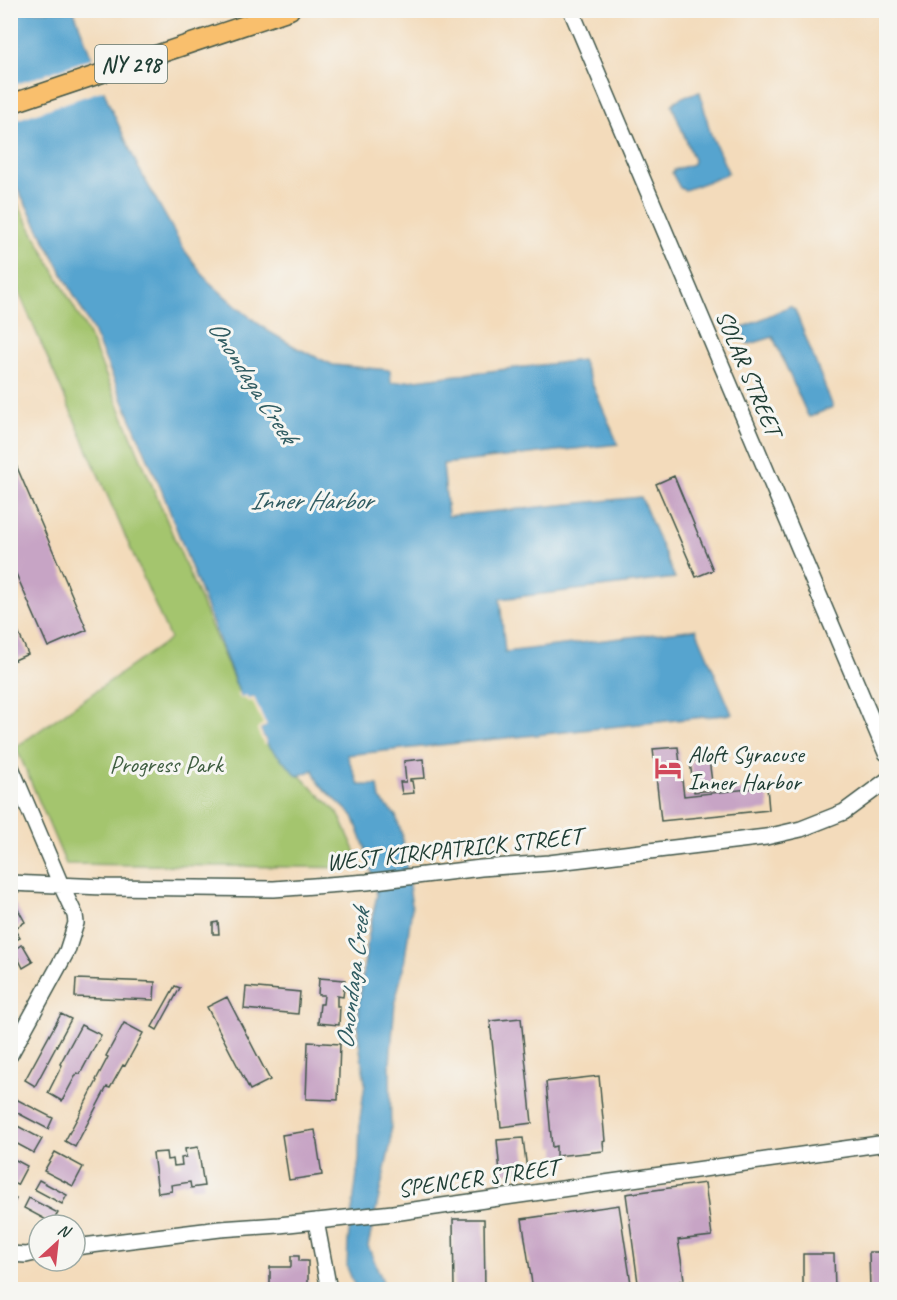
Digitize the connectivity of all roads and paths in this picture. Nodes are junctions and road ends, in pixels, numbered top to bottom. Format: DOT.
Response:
graph roads {
  1 [pos="290,10"];
  2 [pos="571,10"];
  3 [pos="10,104"];
  4 [pos="886,753"];
  5 [pos="10,765"];
  6 [pos="886,781"];
  7 [pos="10,883"];
  8 [pos="61,885"];
  9 [pos="10,1055"];
  10 [pos="886,1143"];
  11 [pos="316,1221"];
  12 [pos="87,1245"];
  13 [pos="10,1254"];
  14 [pos="27,1255"];
  15 [pos="329,1290"];
  1 -- 3 [label="main road, NY 298"];
  2 -- 4 [label="street, SOLAR STREET"];
  5 -- 8 [label="street"];
  6 -- 8 [label="street, WEST KIRKPATRICK STREET"];
  7 -- 8 [label="street, WEST KIRKPATRICK STREET"];
  8 -- 9 [label="street"];
  10 -- 11 [label="street, SPENCER STREET"];
  11 -- 12 [label="street, SPENCER STREET"];
  11 -- 15 [label="street"];
  13 -- 14 [label="street"];
}
